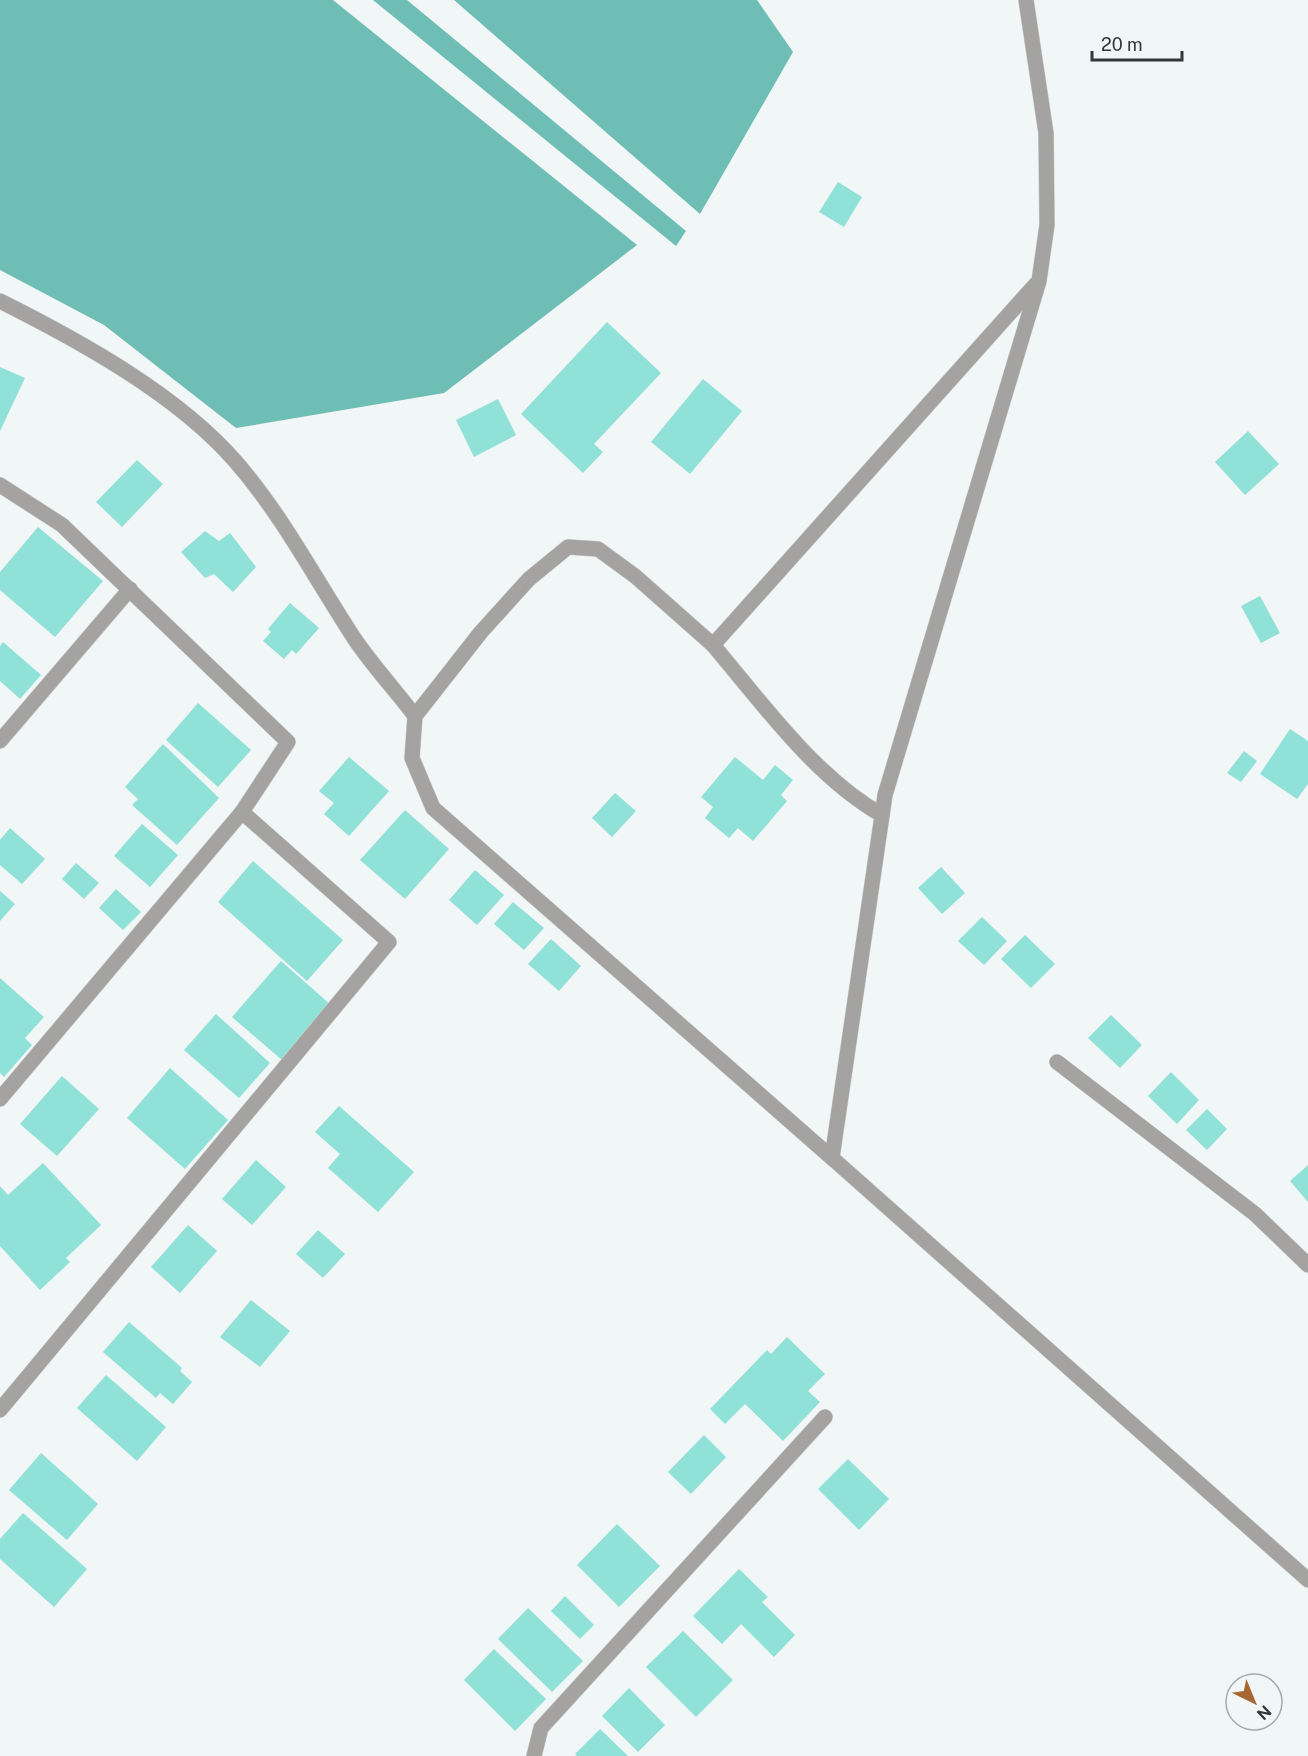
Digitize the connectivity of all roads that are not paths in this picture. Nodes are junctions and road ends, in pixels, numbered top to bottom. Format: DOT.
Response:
graph roads {
  1 [pos="1026,0"];
  2 [pos="1039,281"];
  3 [pos="0,301"];
  4 [pos="0,485"];
  5 [pos="130,588"];
  6 [pos="713,645"];
  7 [pos="416,716"];
  8 [pos="0,741"];
  9 [pos="242,812"];
  10 [pos="882,815"];
  11 [pos="1057,1062"];
  12 [pos="0,1099"];
  13 [pos="832,1158"];
  14 [pos="1308,1265"];
  15 [pos="0,1410"];
  16 [pos="825,1417"];
  17 [pos="1308,1580"];
  18 [pos="534,1756"];
  1 -- 2 [label="street"];
  2 -- 6 [label="street"];
  2 -- 10 [label="street"];
  3 -- 7 [label="street"];
  4 -- 5 [label="street"];
  5 -- 8 [label="street"];
  5 -- 9 [label="street"];
  6 -- 7 [label="street"];
  6 -- 10 [label="street"];
  7 -- 13 [label="street"];
  9 -- 12 [label="street"];
  9 -- 15 [label="street"];
  10 -- 13 [label="street"];
  11 -- 14 [label="street"];
  13 -- 17 [label="street"];
  16 -- 18 [label="street"];
}
